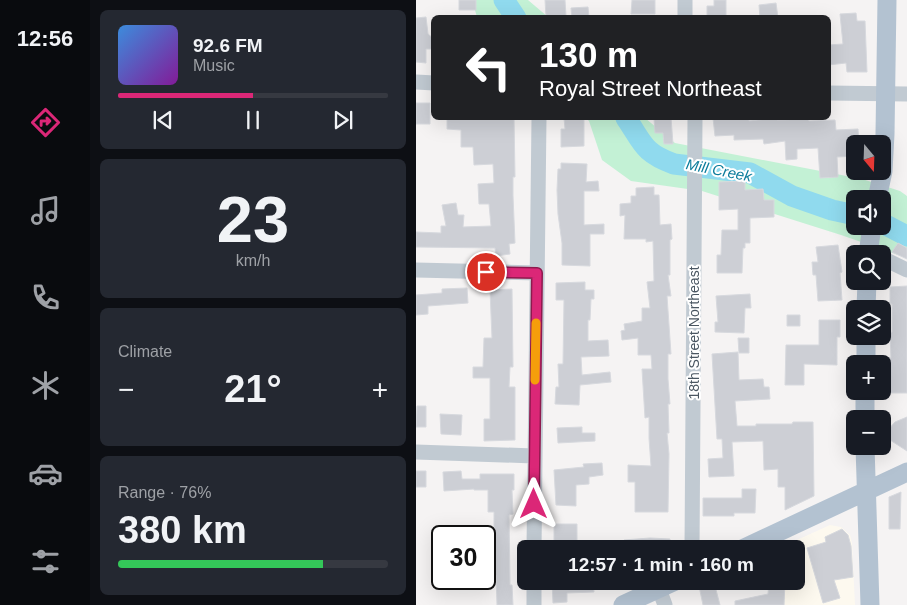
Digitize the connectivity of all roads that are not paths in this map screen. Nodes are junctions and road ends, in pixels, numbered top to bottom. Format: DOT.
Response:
graph roads {
  1 [pos="685,0"];
  2 [pos="887,0"];
  3 [pos="686,15"];
  4 [pos="416,82"];
  5 [pos="431,83"];
  6 [pos="831,93"];
  7 [pos="886,94"];
  8 [pos="907,94"];
  9 [pos="539,120"];
  10 [pos="695,120"];
  11 [pos="884,135"];
  12 [pos="891,259"];
  13 [pos="416,270"];
  14 [pos="907,270"];
  15 [pos="537,273"];
  16 [pos="416,452"];
  17 [pos="865,455"];
  18 [pos="534,456"];
  19 [pos="907,472"];
  20 [pos="866,491"];
  21 [pos="534,540"];
  22 [pos="692,540"];
  23 [pos="761,540"];
  24 [pos="534,590"];
  25 [pos="666,592"];
  26 [pos="534,605"];
  27 [pos="622,605"];
  28 [pos="870,605"];
  1 -- 3 [label="street"];
  2 -- 7 [label="main road"];
  4 -- 5 [label="street"];
  6 -- 7 [label="street"];
  7 -- 8 [label="street"];
  7 -- 11 [label="main road"];
  9 -- 15 [label="street"];
  10 -- 22 [label="street, 18th Street Northeast"];
  12 -- 14 [label="street"];
  13 -- 15 [label="street"];
  15 -- 18 [label="street"];
  16 -- 18 [label="street"];
  17 -- 20 [label="main road"];
  18 -- 21 [label="street"];
  19 -- 20 [label="main road"];
  20 -- 23 [label="main road"];
  20 -- 28 [label="main road"];
  24 -- 26 [label="street"];
  25 -- 27 [label="main road"];
}
